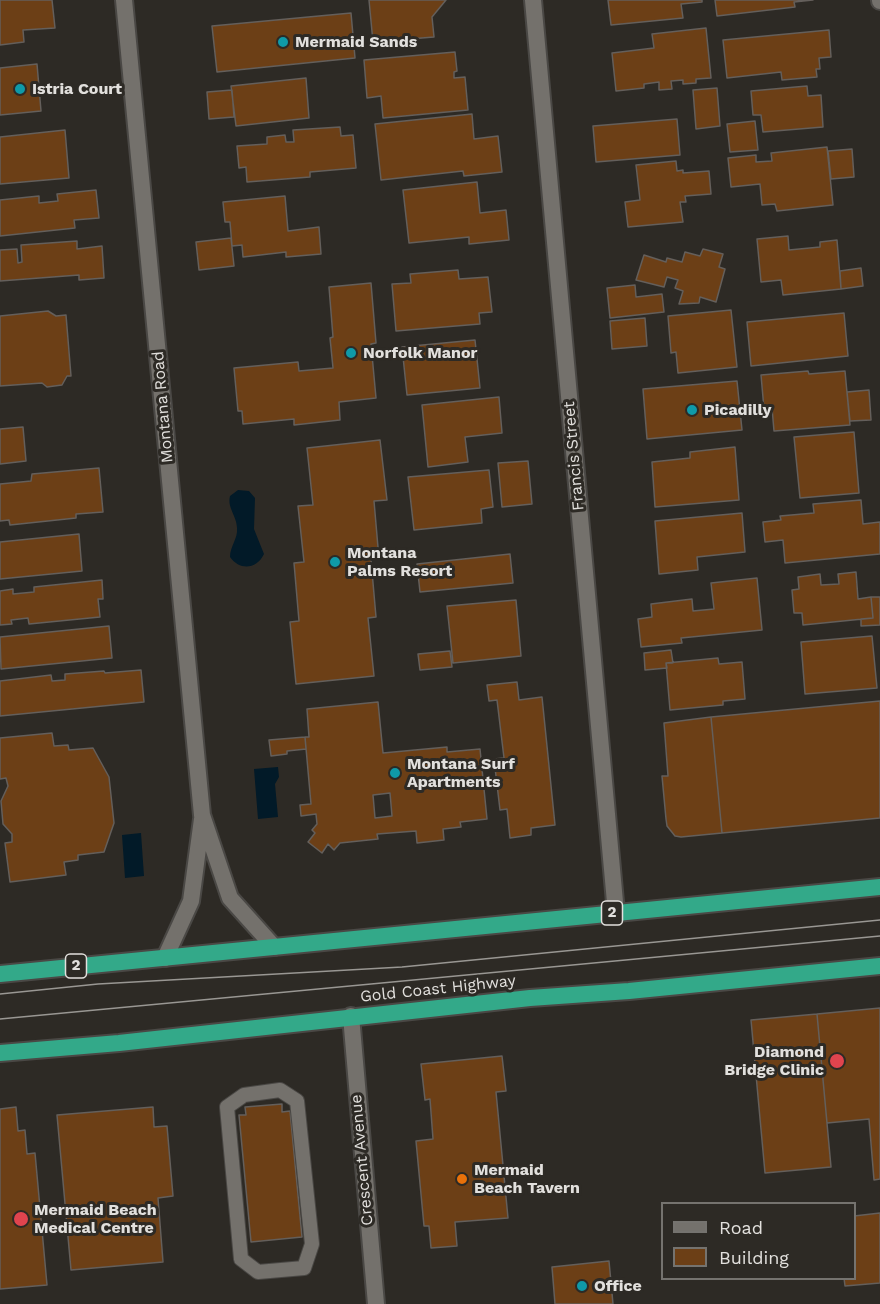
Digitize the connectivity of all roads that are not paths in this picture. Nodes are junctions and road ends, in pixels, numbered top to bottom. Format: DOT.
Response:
graph roads {
  1 [pos="124,0"];
  2 [pos="533,0"];
  3 [pos="202,815"];
  4 [pos="880,887"];
  5 [pos="616,913"];
  6 [pos="274,947"];
  7 [pos="165,958"];
  8 [pos="880,966"];
  9 [pos="0,974"];
  10 [pos="351,1016"];
  11 [pos="0,1053"];
  12 [pos="304,1268"];
  13 [pos="376,1304"];
  1 -- 3 [label="street, Montana Road"];
  2 -- 5 [label="street, Francis Street"];
  3 -- 6 [label="street, Montana Road"];
  3 -- 7 [label="street, Montana Road"];
  4 -- 5 [label="highway, 2"];
  5 -- 6 [label="highway, 2"];
  6 -- 7 [label="highway, 2"];
  7 -- 9 [label="highway, 2"];
  8 -- 10 [label="highway, Gold Coast Highway"];
  10 -- 11 [label="highway, Gold Coast Highway"];
  10 -- 13 [label="street, Crescent Avenue"];
  12 -- 12 [label="lane"];
}
